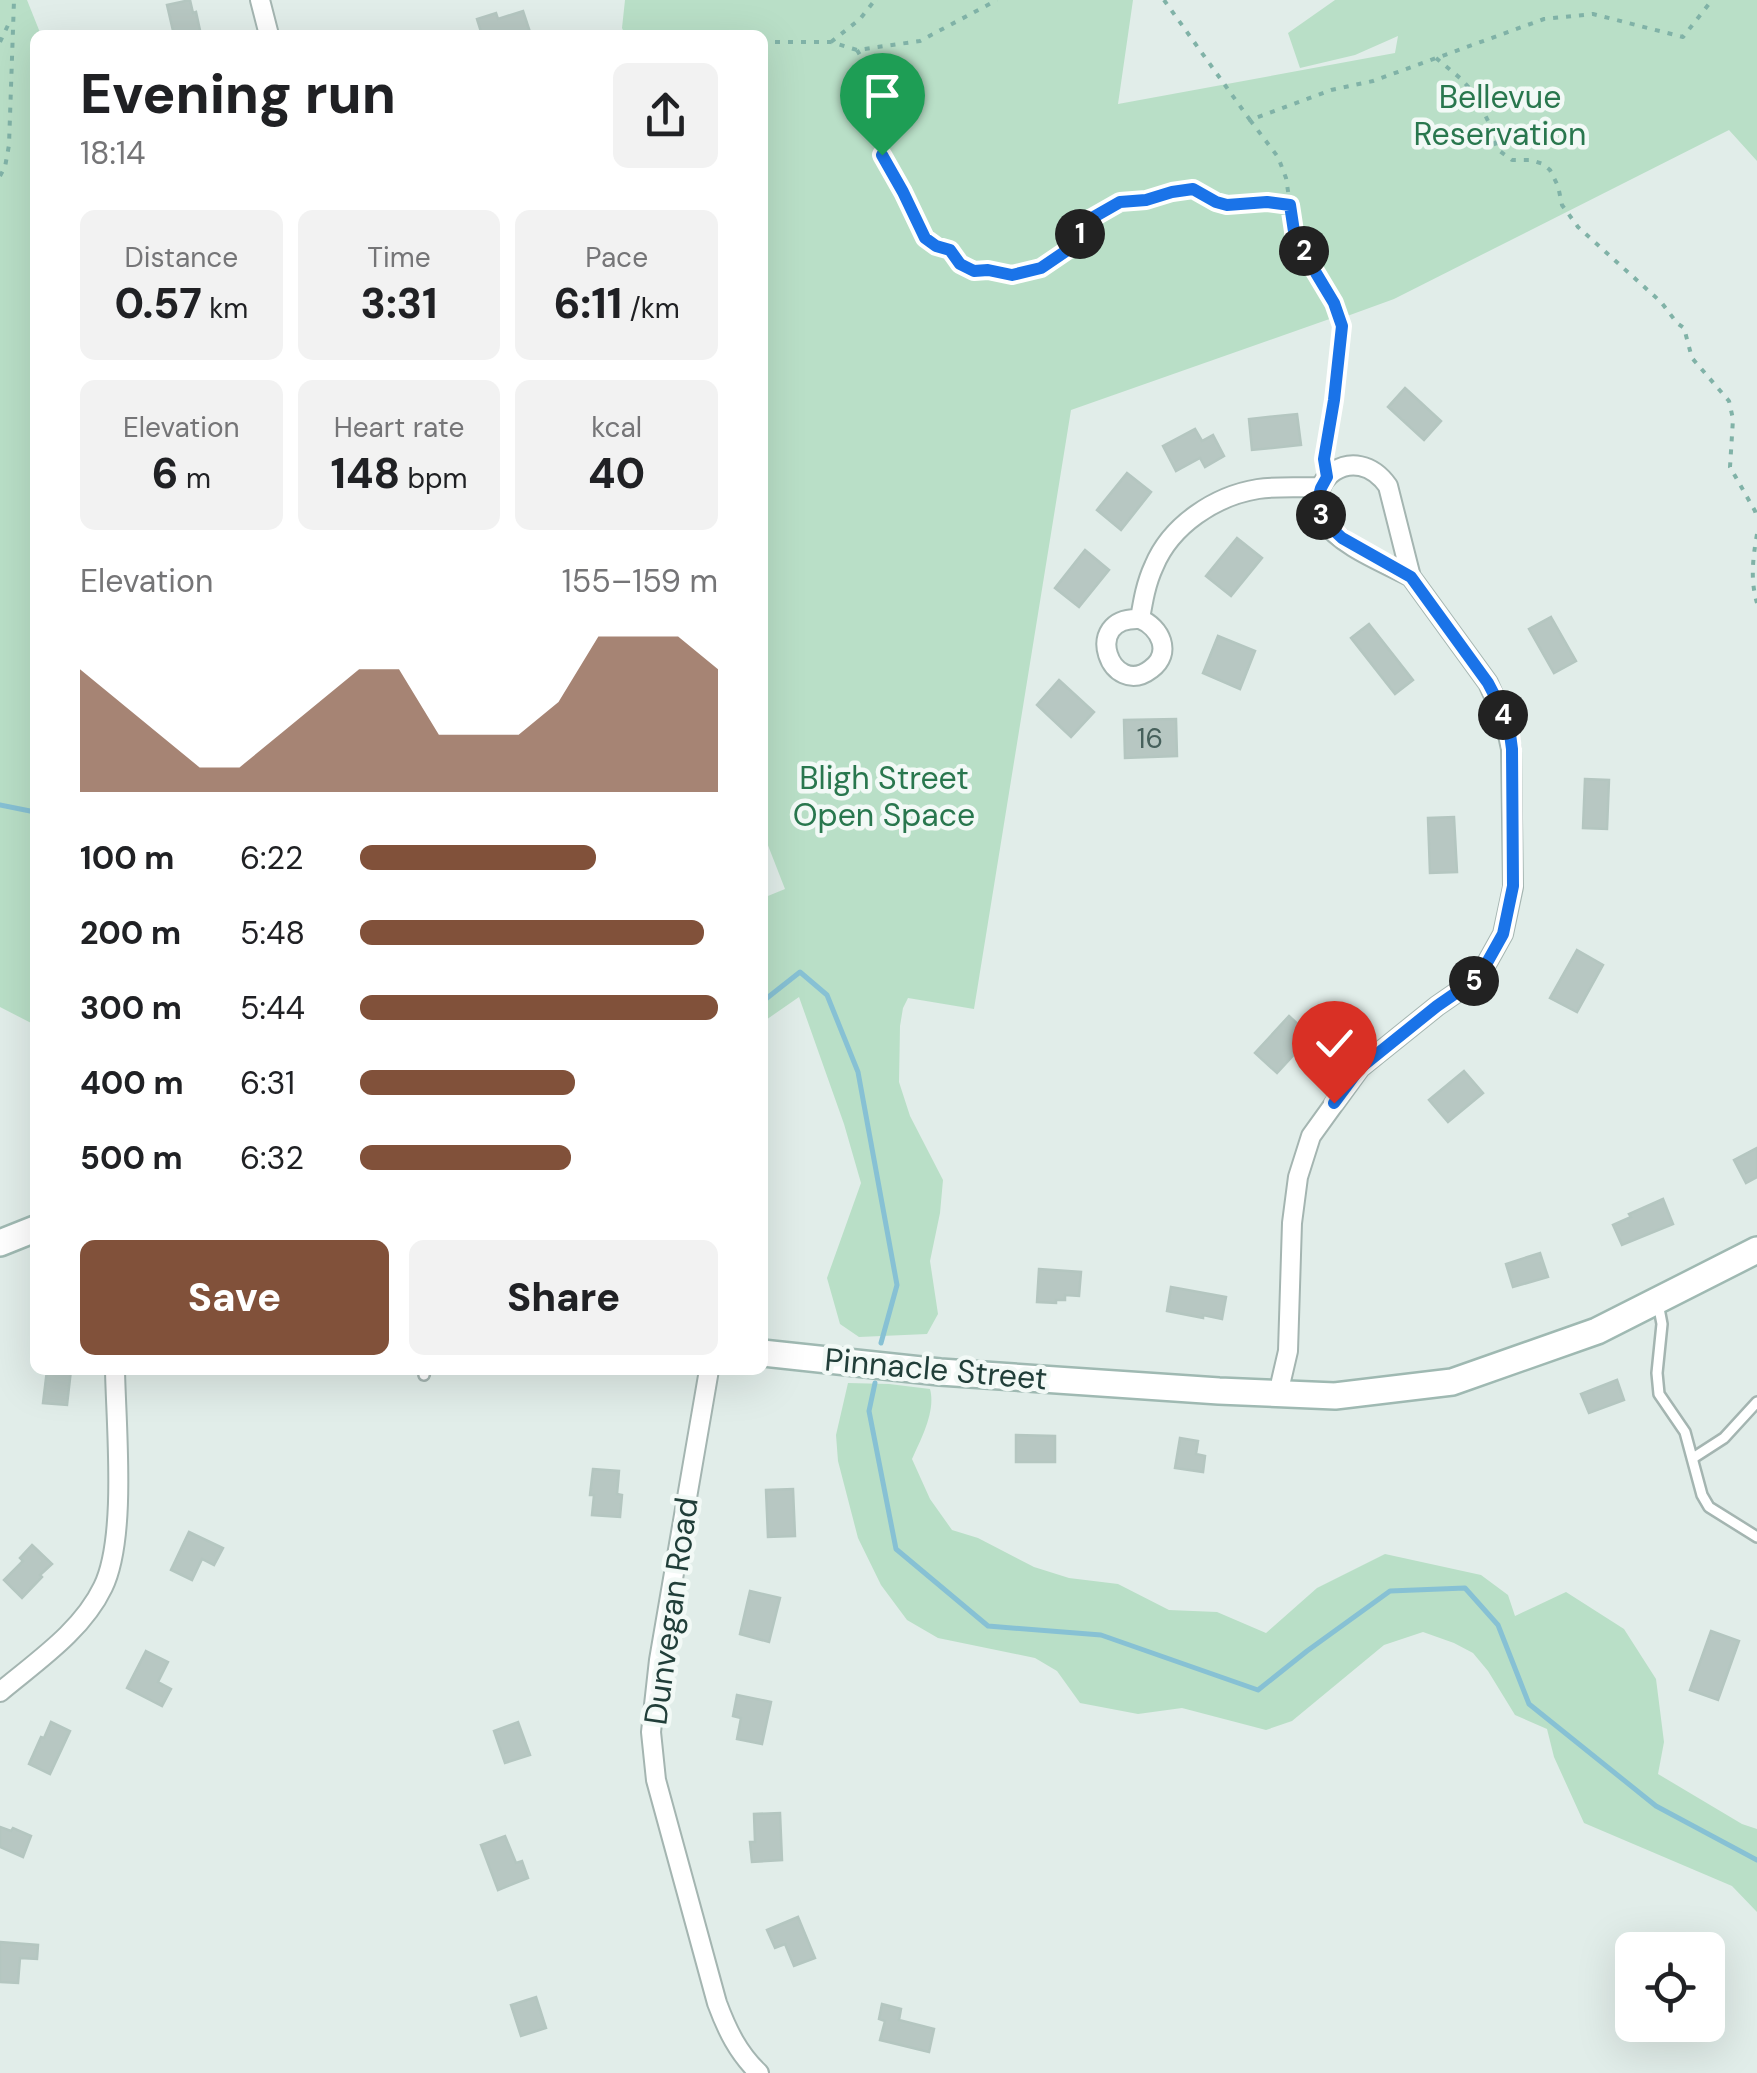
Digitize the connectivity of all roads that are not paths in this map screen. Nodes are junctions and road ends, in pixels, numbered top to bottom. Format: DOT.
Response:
graph roads {
  1 [pos="260,0"];
  2 [pos="268,30"];
  3 [pos="1324,482"];
  4 [pos="1411,577"];
  5 [pos="1140,619"];
  6 [pos="30,1231"];
  7 [pos="0,1243"];
  8 [pos="1757,1250"];
  9 [pos="1657,1300"];
  10 [pos="768,1353"];
  11 [pos="115,1375"];
  12 [pos="708,1375"];
  13 [pos="1278,1394"];
  14 [pos="1757,1402"];
  15 [pos="1694,1458"];
  16 [pos="1757,1537"];
  17 [pos="0,1692"];
  18 [pos="760,2073"];
  1 -- 2 [label="street"];
  3 -- 4 [label="street"];
  3 -- 4 [label="street"];
  3 -- 5 [label="street"];
  4 -- 13 [label="street"];
  6 -- 7 [label="street"];
  8 -- 9 [label="street, Pinnacle Street"];
  9 -- 13 [label="street, Pinnacle Street"];
  9 -- 15 [label="lane"];
  10 -- 13 [label="street, Pinnacle Street"];
  11 -- 17 [label="street"];
  12 -- 18 [label="street, Dunvegan Road"];
  14 -- 15 [label="lane"];
  15 -- 16 [label="lane"];
}
